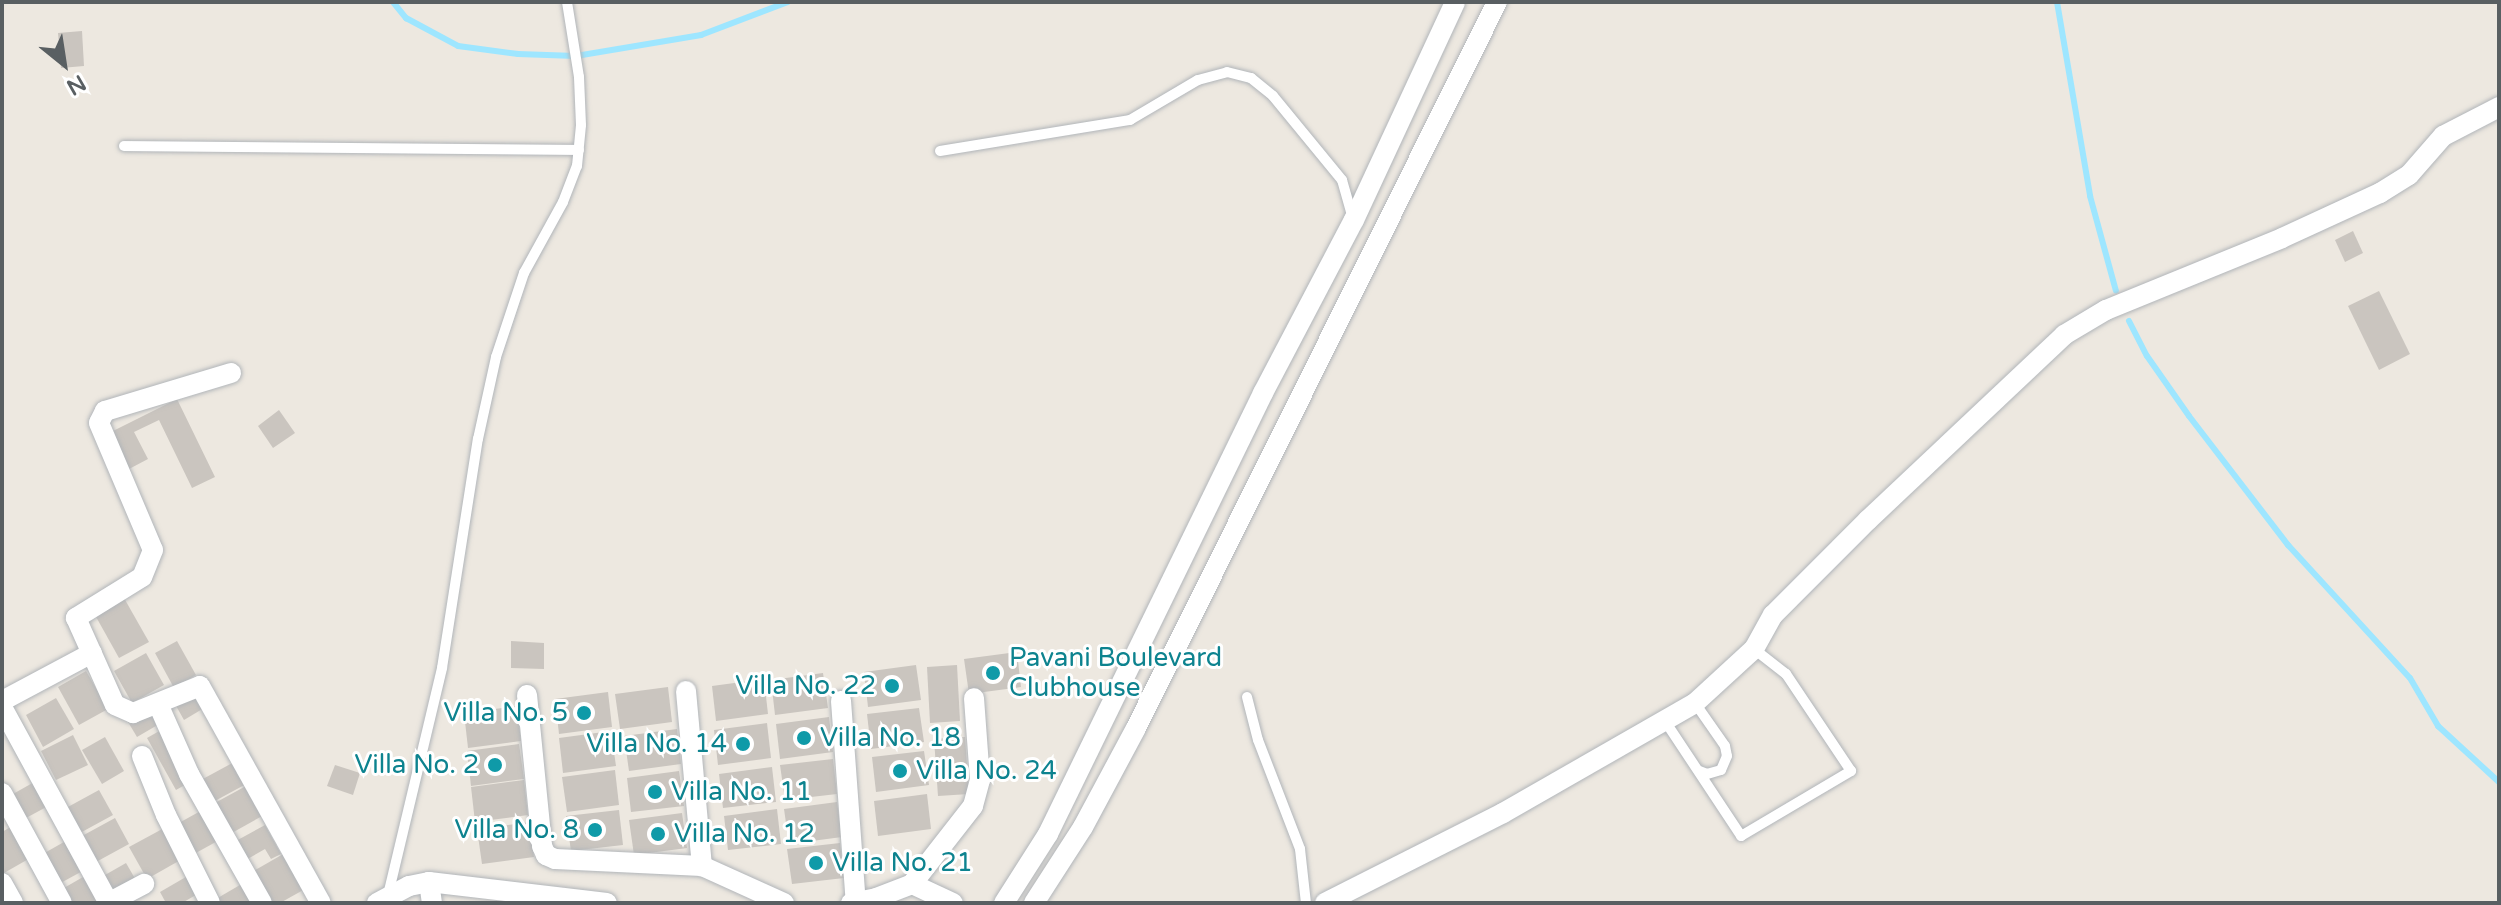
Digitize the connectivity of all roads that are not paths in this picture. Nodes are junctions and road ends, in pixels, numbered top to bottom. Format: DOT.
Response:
graph roads {
  1 [pos="567,2"];
  2 [pos="1455,2"];
  3 [pos="1497,2"];
  4 [pos="2499,107"];
  5 [pos="124,146"];
  6 [pos="579,150"];
  7 [pos="940,151"];
  8 [pos="1354,220"];
  9 [pos="231,373"];
  10 [pos="1754,649"];
  11 [pos="92,653"];
  12 [pos="686,691"];
  13 [pos="527,695"];
  14 [pos="1247,697"];
  15 [pos="974,698"];
  16 [pos="841,701"];
  17 [pos="1695,703"];
  18 [pos="2,704"];
  19 [pos="158,704"];
  20 [pos="1665,721"];
  21 [pos="142,756"];
  22 [pos="1697,770"];
  23 [pos="2,793"];
  24 [pos="702,866"];
  25 [pos="429,882"];
  26 [pos="2,883"];
  27 [pos="144,884"];
  28 [pos="912,884"];
  29 [pos="383,899"];
  30 [pos="948,901"];
  31 [pos="13,903"];
  32 [pos="62,903"];
  33 [pos="108,903"];
  34 [pos="210,903"];
  35 [pos="262,903"];
  36 [pos="321,903"];
  37 [pos="432,903"];
  38 [pos="607,903"];
  39 [pos="784,903"];
  40 [pos="853,903"];
  41 [pos="1004,903"];
  42 [pos="1034,903"];
  43 [pos="1306,903"];
  44 [pos="1325,903"];
  1 -- 6 [label="lane"];
  2 -- 8 [label="street"];
  3 -- 42 [label="street"];
  4 -- 10 [label="street"];
  5 -- 6 [label="lane"];
  6 -- 29 [label="lane"];
  7 -- 8 [label="lane"];
  8 -- 41 [label="street"];
  9 -- 11 [label="street"];
  10 -- 17 [label="street"];
  10 -- 22 [label="lane"];
  11 -- 18 [label="street"];
  11 -- 19 [label="street"];
  12 -- 24 [label="street"];
  13 -- 24 [label="street"];
  14 -- 43 [label="lane"];
  15 -- 28 [label="street"];
  16 -- 40 [label="street"];
  17 -- 20 [label="street"];
  17 -- 22 [label="lane"];
  18 -- 33 [label="street"];
  19 -- 35 [label="street"];
  19 -- 36 [label="street"];
  20 -- 22 [label="lane"];
  20 -- 44 [label="street"];
  21 -- 34 [label="street"];
  23 -- 32 [label="street"];
  24 -- 39 [label="street"];
  25 -- 29 [label="street"];
  25 -- 37 [label="street"];
  25 -- 38 [label="street"];
  26 -- 31 [label="street"];
  27 -- 33 [label="street"];
  28 -- 30 [label="street"];
  28 -- 40 [label="street"];
}
